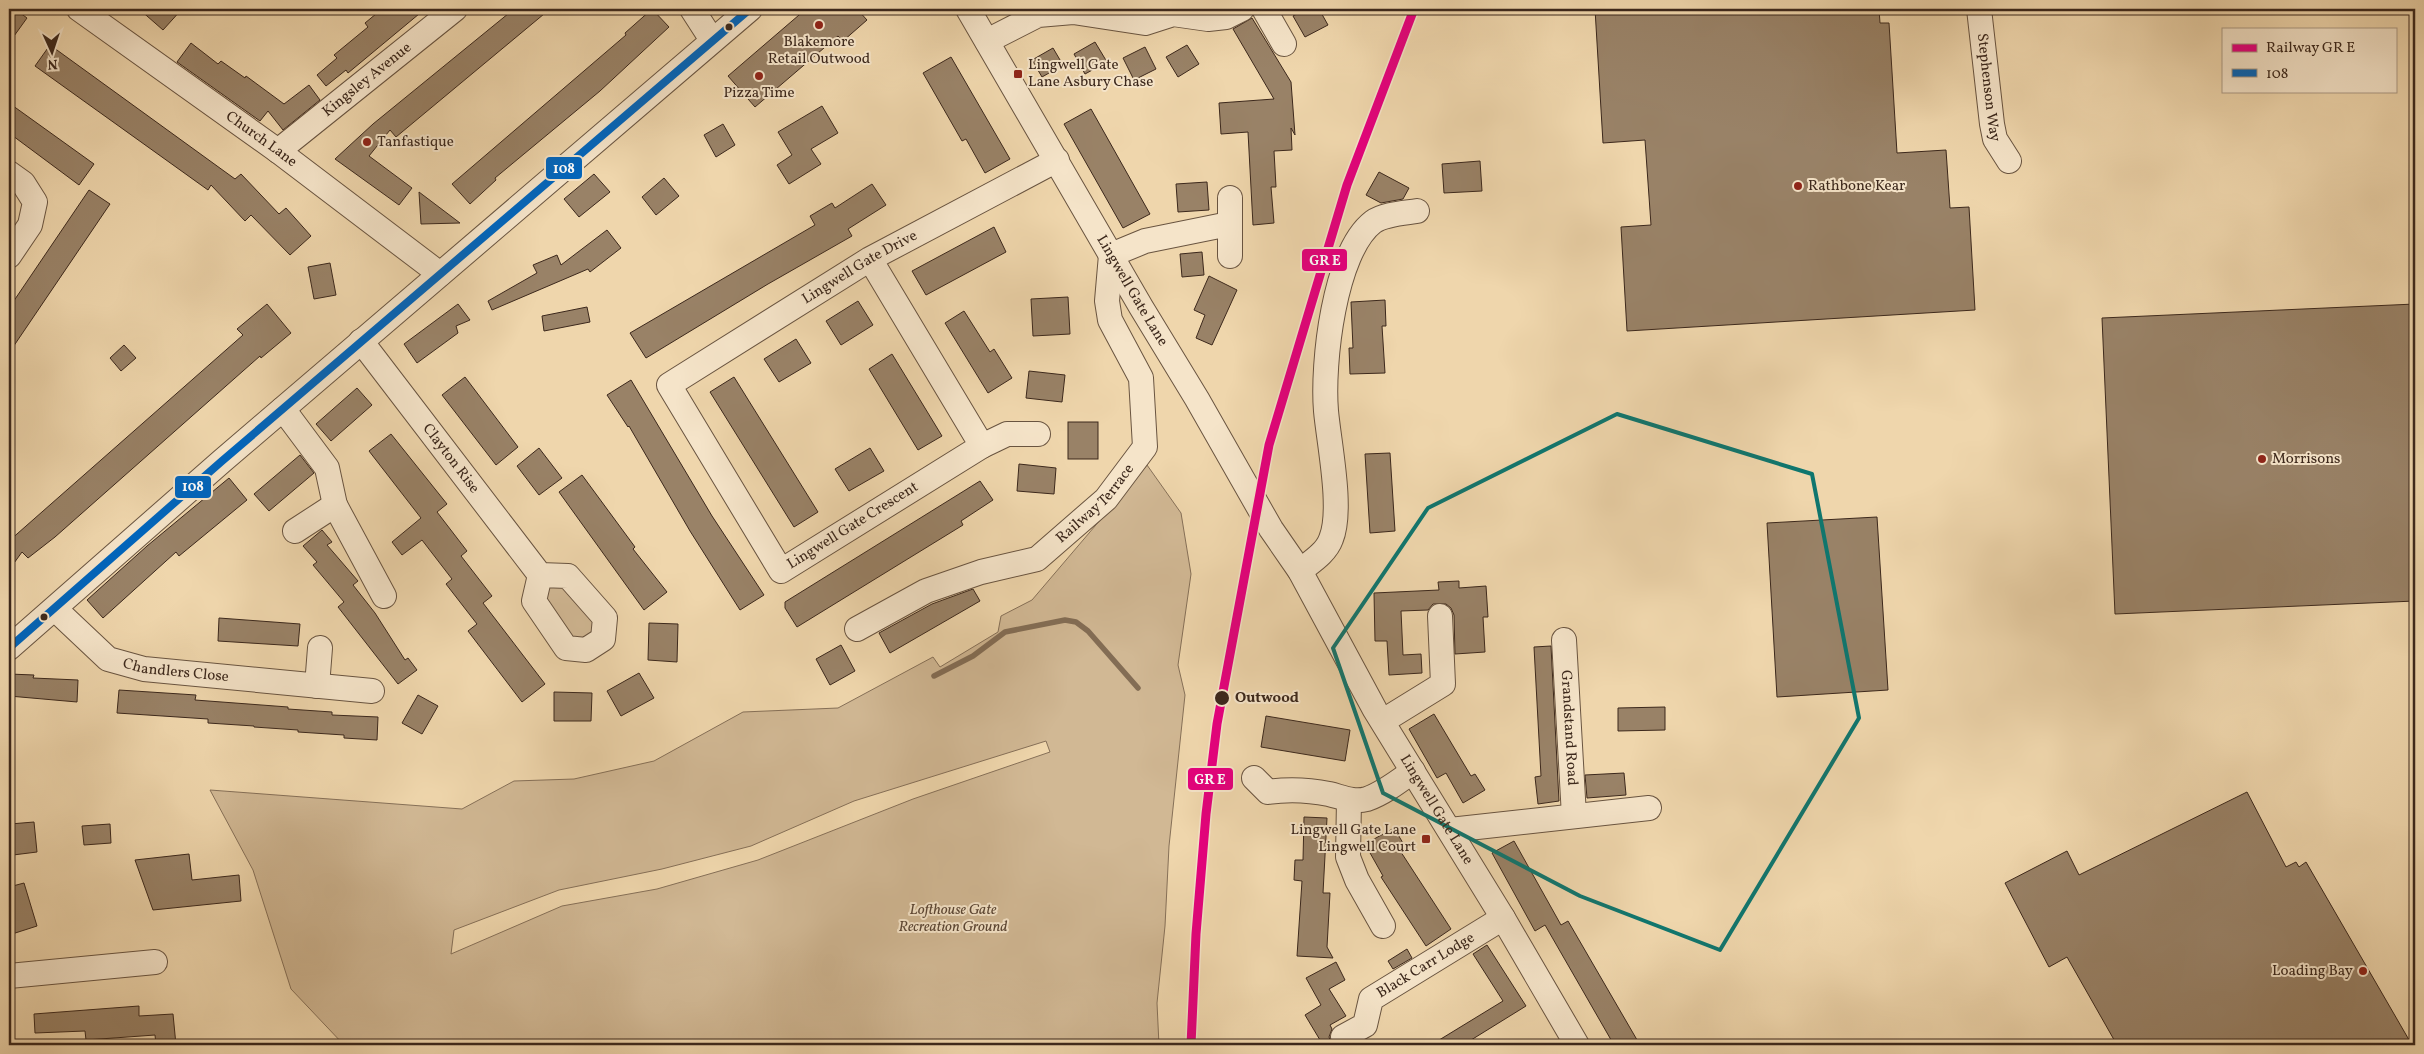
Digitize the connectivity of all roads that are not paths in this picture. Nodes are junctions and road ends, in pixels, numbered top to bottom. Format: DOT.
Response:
graph roads {
  1 [pos="455,9"];
  2 [pos="692,9"];
  3 [pos="750,9"];
  4 [pos="968,9"];
  5 [pos="1242,9"];
  6 [pos="1264,9"];
  7 [pos="1979,9"];
  8 [pos="86,11"];
  9 [pos="712,40"];
  10 [pos="987,41"];
  11 [pos="1284,44"];
  12 [pos="278,151"];
  13 [pos="1057,160"];
  14 [pos="2009,161"];
  15 [pos="9,173"];
  16 [pos="1230,198"];
  17 [pos="1417,211"];
  18 [pos="1228,224"];
  19 [pos="1112,255"];
  20 [pos="9,256"];
  21 [pos="1230,256"];
  22 [pos="870,259"];
  23 [pos="440,274"];
  24 [pos="362,341"];
  25 [pos="669,385"];
  26 [pos="283,409"];
  27 [pos="1038,434"];
  28 [pos="982,446"];
  29 [pos="335,505"];
  30 [pos="295,531"];
  31 [pos="1300,571"];
  32 [pos="540,574"];
  33 [pos="384,596"];
  34 [pos="55,609"];
  35 [pos="1440,616"];
  36 [pos="857,629"];
  37 [pos="1564,640"];
  38 [pos="10,645"];
  39 [pos="320,648"];
  40 [pos="317,686"];
  41 [pos="372,691"];
  42 [pos="1383,721"];
  43 [pos="1413,771"];
  44 [pos="1254,778"];
  45 [pos="1349,800"];
  46 [pos="1649,808"];
  47 [pos="1574,816"];
  48 [pos="1450,830"];
  49 [pos="1503,918"];
  50 [pos="1383,926"];
  51 [pos="155,962"];
  52 [pos="9,976"];
  53 [pos="1343,1037"];
  54 [pos="1577,1045"];
  1 -- 12 [label="street, Kingsley Avenue"];
  2 -- 9 [label="street"];
  3 -- 9 [label="street"];
  4 -- 10 [label="street, Lingwell Gate Lane"];
  5 -- 10 [label="street"];
  6 -- 11 [label="street"];
  7 -- 14 [label="street, Stephenson Way"];
  8 -- 12 [label="street, Church Lane"];
  9 -- 23 [label="street"];
  10 -- 13 [label="street, Lingwell Gate Lane"];
  12 -- 23 [label="street, Church Lane"];
  13 -- 19 [label="street, Lingwell Gate Lane"];
  13 -- 22 [label="street, Lingwell Gate Drive"];
  15 -- 20 [label="street"];
  16 -- 18 [label="street"];
  17 -- 31 [label="street"];
  18 -- 19 [label="street"];
  18 -- 21 [label="street"];
  19 -- 31 [label="street, Lingwell Gate Lane"];
  19 -- 36 [label="street, Railway Terrace"];
  22 -- 25 [label="street, Lingwell Gate Drive"];
  22 -- 28 [label="street"];
  23 -- 24 [label="street"];
  24 -- 26 [label="street"];
  24 -- 32 [label="street, Clayton Rise"];
  25 -- 28 [label="street, Lingwell Gate Crescent"];
  26 -- 29 [label="street"];
  26 -- 34 [label="street"];
  27 -- 28 [label="street, Lingwell Gate Crescent"];
  29 -- 30 [label="street"];
  29 -- 33 [label="street"];
  31 -- 42 [label="street, Lingwell Gate Lane"];
  34 -- 38 [label="street"];
  34 -- 40 [label="street, Chandlers Close"];
  35 -- 42 [label="street"];
  37 -- 47 [label="street, Grandstand Road"];
  39 -- 40 [label="street"];
  40 -- 41 [label="street, Chandlers Close"];
  42 -- 43 [label="street, Lingwell Gate Lane"];
  43 -- 45 [label="street"];
  43 -- 48 [label="street, Lingwell Gate Lane"];
  44 -- 45 [label="street"];
  45 -- 50 [label="street"];
  46 -- 47 [label="street"];
  47 -- 48 [label="street"];
  48 -- 49 [label="street, Lingwell Gate Lane"];
  49 -- 53 [label="street, Black Carr Lodge"];
  49 -- 54 [label="street, Lingwell Gate Lane"];
  51 -- 52 [label="street"];
}
